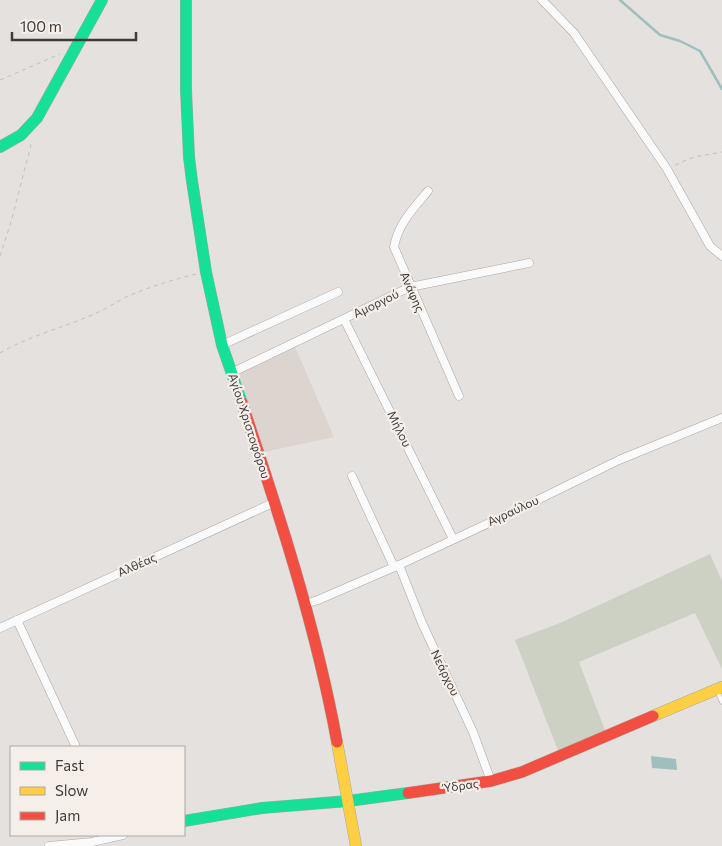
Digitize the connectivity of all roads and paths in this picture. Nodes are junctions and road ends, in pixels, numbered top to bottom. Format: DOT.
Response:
graph roads {
  1 [pos="102,0"];
  2 [pos="186,0"];
  3 [pos="542,0"];
  4 [pos="74,48"];
  5 [pos="0,80"];
  6 [pos="29,128"];
  7 [pos="0,147"];
  8 [pos="722,152"];
  9 [pos="667,169"];
  10 [pos="428,191"];
  11 [pos="0,256"];
  12 [pos="722,256"];
  13 [pos="529,263"];
  14 [pos="206,272"];
  15 [pos="410,287"];
  16 [pos="338,292"];
  17 [pos="344,319"];
  18 [pos="222,345"];
  19 [pos="0,353"];
  20 [pos="231,373"];
  21 [pos="459,396"];
  22 [pos="722,418"];
  23 [pos="352,476"];
  24 [pos="274,502"];
  25 [pos="453,538"];
  26 [pos="396,566"];
  27 [pos="305,604"];
  28 [pos="17,620"];
  29 [pos="0,628"];
  30 [pos="719,688"];
  31 [pos="722,702"];
  32 [pos="76,746"];
  33 [pos="491,781"];
  34 [pos="348,801"];
  35 [pos="185,821"];
  36 [pos="115,836"];
  37 [pos="48,846"];
  38 [pos="356,846"];
  1 -- 4 [label="main road"];
  2 -- 14 [label="main road, Αγίου Χριστοφόρου"];
  3 -- 9 [label="street"];
  4 -- 5 [label="path"];
  4 -- 6 [label="main road"];
  6 -- 7 [label="main road"];
  6 -- 11 [label="path"];
  8 -- 9 [label="path"];
  9 -- 12 [label="street"];
  10 -- 15 [label="street, Ανάφης"];
  13 -- 15 [label="street, Αμοργού"];
  14 -- 18 [label="main road, Αγίου Χριστοφόρου"];
  14 -- 19 [label="path"];
  15 -- 17 [label="street, Αμοργού"];
  15 -- 21 [label="street, Ανάφης"];
  16 -- 18 [label="street"];
  17 -- 20 [label="street, Αμοργού"];
  17 -- 25 [label="street, Μήλου"];
  18 -- 20 [label="main road, Αγίου Χριστοφόρου"];
  20 -- 24 [label="main road, Αγίου Χριστοφόρου"];
  22 -- 25 [label="street, Αγραύλου"];
  23 -- 26 [label="street, Νεάρχου"];
  24 -- 27 [label="main road, Αγίου Χριστοφόρου"];
  24 -- 28 [label="street, Αλθέας"];
  25 -- 26 [label="street, Αγραύλου"];
  26 -- 27 [label="street, Αγραύλου"];
  26 -- 33 [label="street, Νεάρχου"];
  27 -- 34 [label="main road, Αγίου Χριστοφόρου"];
  28 -- 29 [label="street, Αλθέας"];
  28 -- 32 [label="street"];
  30 -- 31 [label="lane"];
  30 -- 33 [label="main road, Ύδρας"];
  33 -- 34 [label="main road, Ύδρας"];
  34 -- 35 [label="main road, Ύδρας"];
  34 -- 38 [label="main road, Αγίου Χριστοφόρου"];
  36 -- 37 [label="street"];
}
